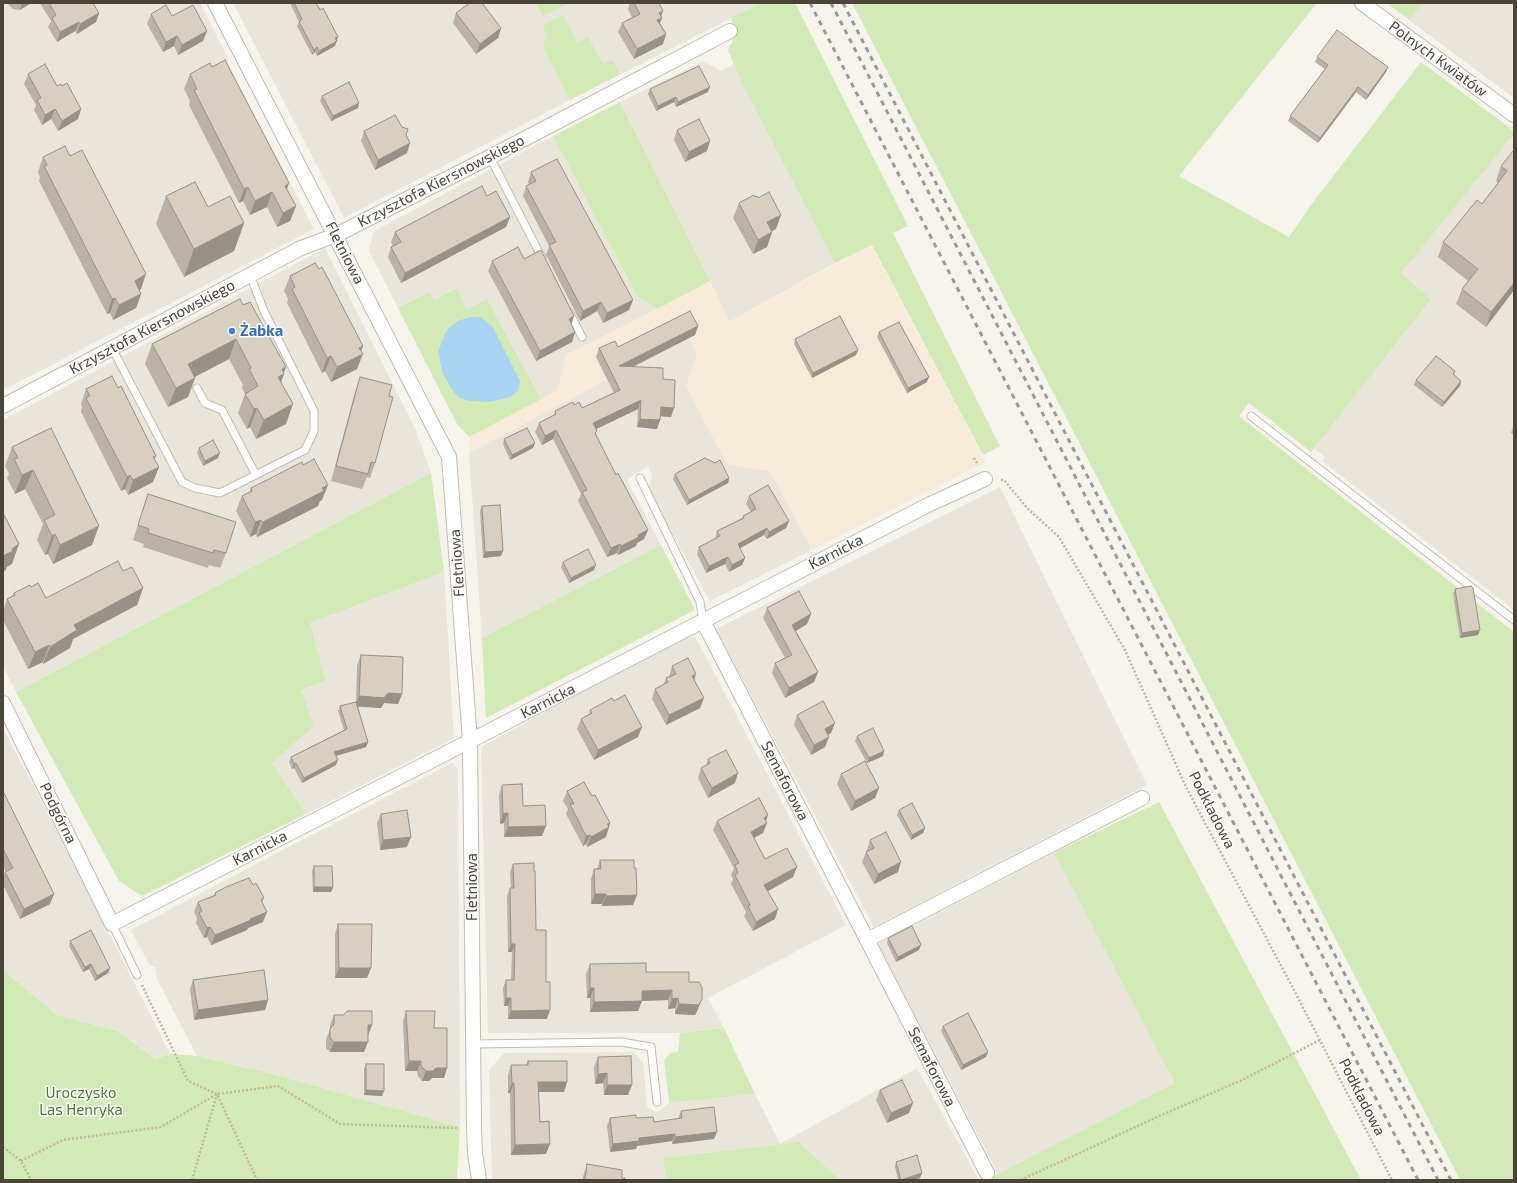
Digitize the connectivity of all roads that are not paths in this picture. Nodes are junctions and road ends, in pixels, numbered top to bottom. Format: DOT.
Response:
graph roads {
  1 [pos="215,3"];
  2 [pos="1362,3"];
  3 [pos="730,31"];
  4 [pos="1514,115"];
  5 [pos="490,157"];
  6 [pos="336,235"];
  7 [pos="547,268"];
  8 [pos="250,276"];
  9 [pos="564,302"];
  10 [pos="582,337"];
  11 [pos="112,348"];
  12 [pos="197,388"];
  13 [pos="3,406"];
  14 [pos="1251,416"];
  15 [pos="256,475"];
  16 [pos="640,478"];
  17 [pos="986,479"];
  18 [pos="1514,620"];
  19 [pos="703,621"];
  20 [pos="3,703"];
  21 [pos="470,741"];
  22 [pos="1142,798"];
  23 [pos="112,924"];
  24 [pos="867,940"];
  25 [pos="137,975"];
  26 [pos="473,1044"];
  27 [pos="657,1102"];
  28 [pos="987,1173"];
  29 [pos="479,1180"];
  1 -- 6 [label="street, Fletniowa"];
  2 -- 4 [label="street, Polnych Kwiatów"];
  3 -- 5 [label="street, Krzysztofa Kiersnowskiego"];
  5 -- 6 [label="street, Krzysztofa Kiersnowskiego"];
  5 -- 7 [label="lane"];
  6 -- 8 [label="street, Krzysztofa Kiersnowskiego"];
  6 -- 21 [label="street, Fletniowa"];
  8 -- 11 [label="street, Krzysztofa Kiersnowskiego"];
  8 -- 15 [label="lane"];
  9 -- 10 [label="lane"];
  11 -- 13 [label="street, Krzysztofa Kiersnowskiego"];
  11 -- 15 [label="lane"];
  12 -- 15 [label="lane"];
  14 -- 18 [label="lane"];
  16 -- 19 [label="lane"];
  17 -- 19 [label="street, Karnicka"];
  19 -- 21 [label="street, Karnicka"];
  19 -- 24 [label="street, Semaforowa"];
  20 -- 23 [label="street, Podgórna"];
  21 -- 23 [label="street, Karnicka"];
  21 -- 26 [label="street, Fletniowa"];
  22 -- 24 [label="street"];
  23 -- 25 [label="lane"];
  24 -- 28 [label="street, Semaforowa"];
  26 -- 27 [label="lane"];
  26 -- 29 [label="street, Fletniowa"];
}
